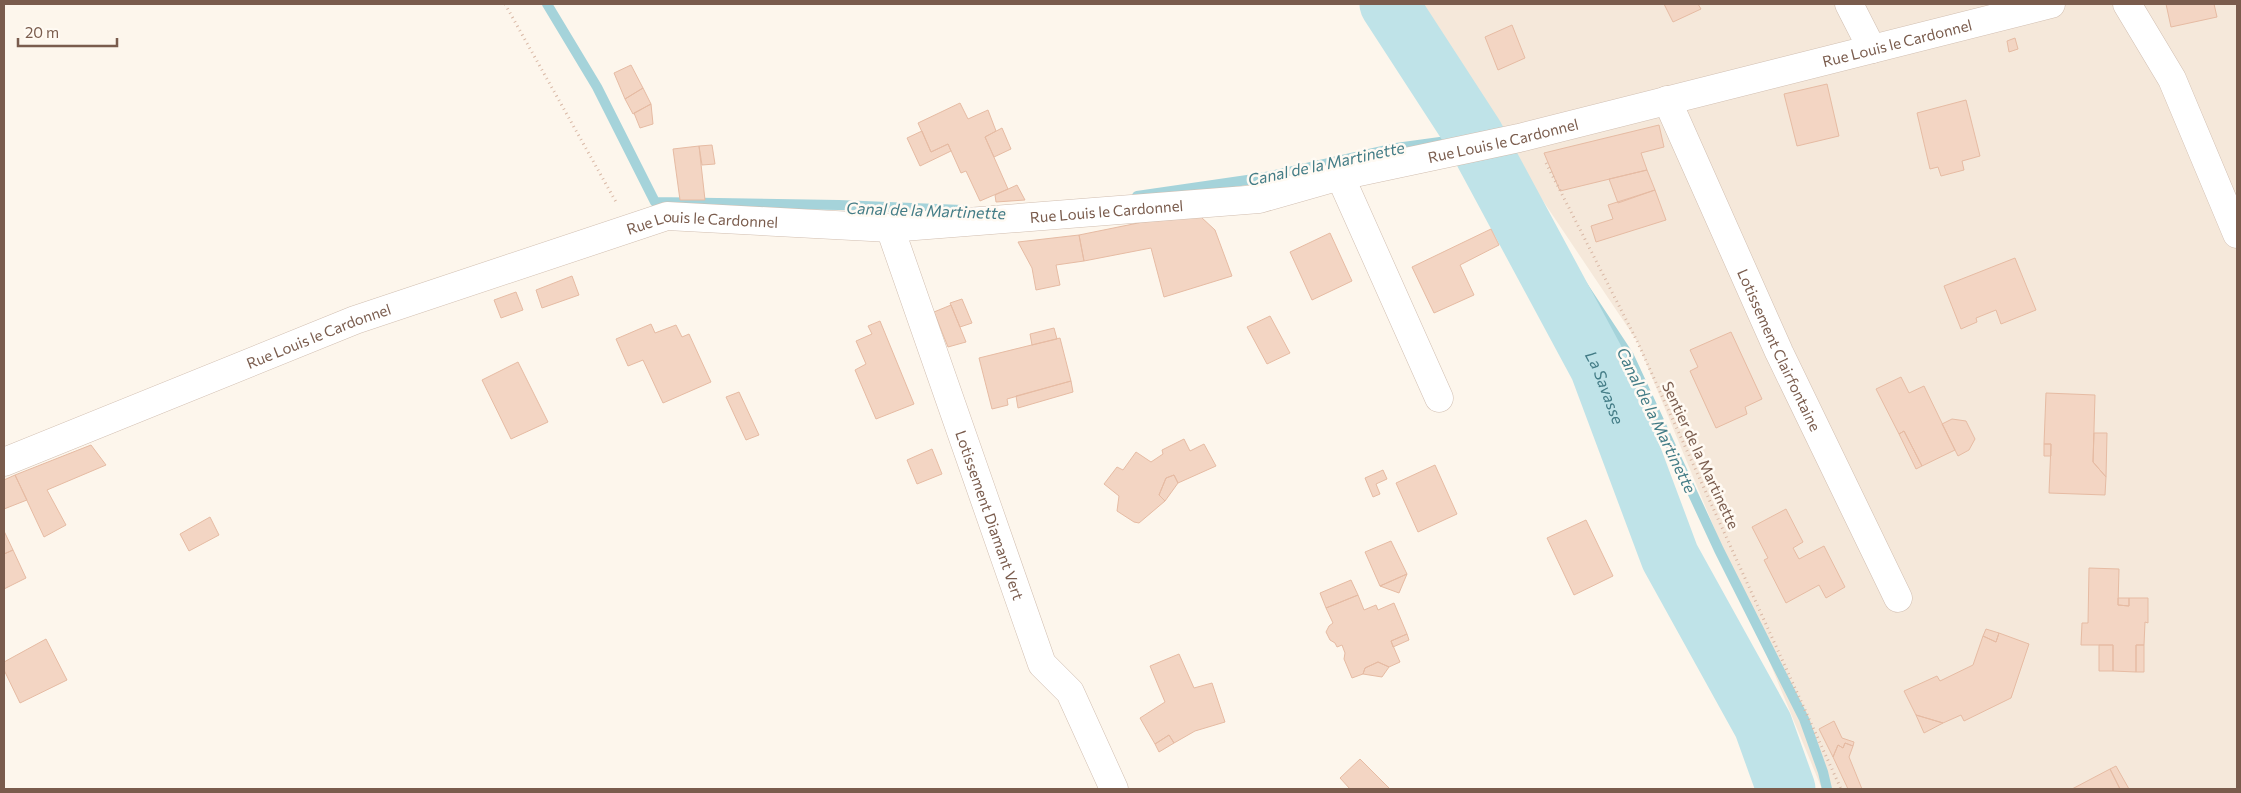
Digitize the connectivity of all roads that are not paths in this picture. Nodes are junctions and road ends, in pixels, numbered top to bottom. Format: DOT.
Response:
graph roads {
  1 [pos="1849,4"];
  2 [pos="2051,4"];
  3 [pos="2127,4"];
  4 [pos="1872,49"];
  5 [pos="1667,100"];
  6 [pos="1340,176"];
  7 [pos="890,228"];
  8 [pos="2237,234"];
  9 [pos="1439,398"];
  10 [pos="4,462"];
  11 [pos="1898,598"];
  12 [pos="1114,789"];
  1 -- 4 [label="street"];
  2 -- 4 [label="street, Rue Louis le Cardonnel"];
  3 -- 8 [label="street"];
  4 -- 5 [label="street, Rue Louis le Cardonnel"];
  5 -- 6 [label="street, Rue Louis le Cardonnel"];
  5 -- 11 [label="street, Lotissement Clairfontaine"];
  6 -- 7 [label="street, Rue Louis le Cardonnel"];
  6 -- 9 [label="street"];
  7 -- 10 [label="street, Rue Louis le Cardonnel"];
  7 -- 12 [label="street, Lotissement Diamant Vert"];
}
